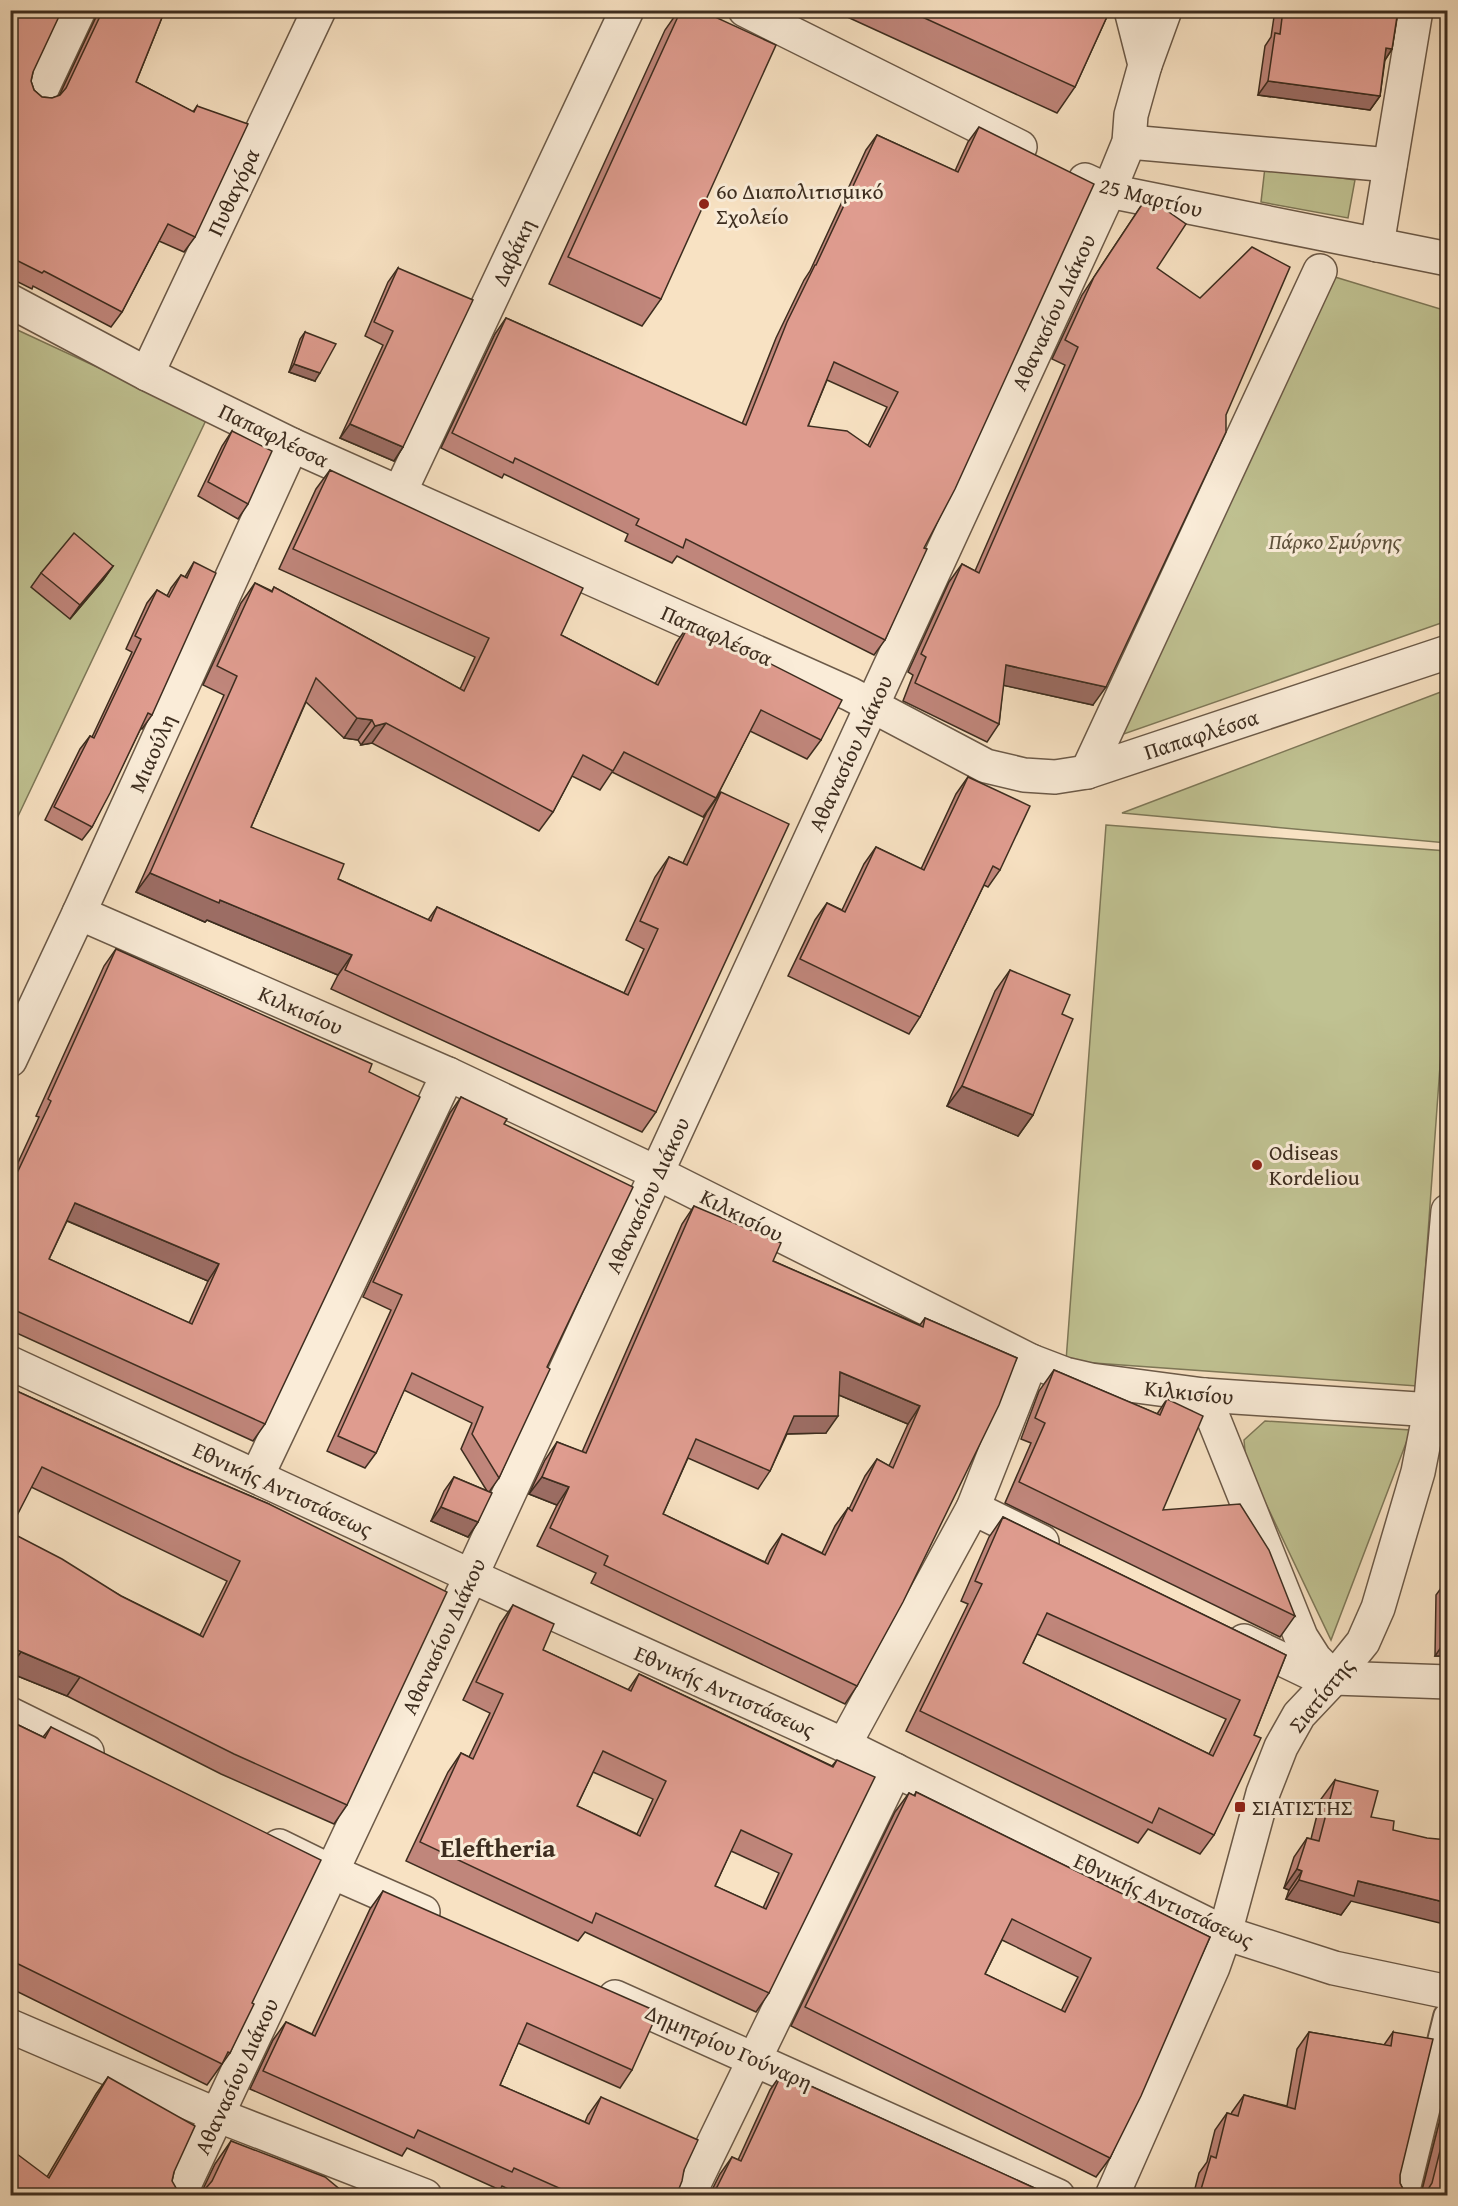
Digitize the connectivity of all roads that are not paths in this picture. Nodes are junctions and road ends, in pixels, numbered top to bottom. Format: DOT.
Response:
graph roads {
  1 [pos="79,10"];
  2 [pos="319,10"];
  3 [pos="627,10"];
  4 [pos="745,10"];
  5 [pos="1131,10"];
  6 [pos="1165,10"];
  7 [pos="1416,10"];
  8 [pos="1145,65"];
  9 [pos="39,95"];
  10 [pos="1129,142"];
  11 [pos="1390,165"];
  12 [pos="1109,191"];
  13 [pos="1377,245"];
  14 [pos="1448,258"];
  15 [pos="1320,271"];
  16 [pos="10,301"];
  17 [pos="147,374"];
  18 [pos="292,445"];
  19 [pos="399,494"];
  20 [pos="1448,651"];
  21 [pos="872,705"];
  22 [pos="1087,772"];
  23 [pos="79,914"];
  24 [pos="10,1060"];
  25 [pos="448,1074"];
  26 [pos="657,1173"];
  27 [pos="1448,1211"];
  28 [pos="1031,1361"];
  29 [pos="10,1363"];
  30 [pos="1203,1395"];
  31 [pos="1439,1411"];
  32 [pos="257,1476"];
  33 [pos="973,1508"];
  34 [pos="1069,1555"];
  35 [pos="471,1576"];
  36 [pos="1219,1629"];
  37 [pos="1334,1678"];
  38 [pos="1448,1682"];
  39 [pos="10,1714"];
  40 [pos="844,1745"];
  41 [pos="118,1767"];
  42 [pos="895,1770"];
  43 [pos="257,1835"];
  44 [pos="332,1872"];
  45 [pos="452,1924"];
  46 [pos="1225,1933"];
  47 [pos="593,1987"];
  48 [pos="1448,1992"];
  49 [pos="1448,2017"];
  50 [pos="10,2026"];
  51 [pos="756,2058"];
  52 [pos="218,2115"];
  53 [pos="179,2196"];
  54 [pos="425,2196"];
  55 [pos="688,2196"];
  56 [pos="1058,2196"];
  57 [pos="1112,2196"];
  58 [pos="1404,2196"];
  1 -- 9 [label="street"];
  2 -- 17 [label="street, Πυθαγόρα"];
  3 -- 19 [label="street, Δαβάκη"];
  4 -- 12 [label="street, 25 Μαρτίου"];
  5 -- 8 [label="street"];
  6 -- 8 [label="street, Αθανασίου Διάκου"];
  7 -- 11 [label="street"];
  8 -- 10 [label="street, Αθανασίου Διάκου"];
  10 -- 11 [label="street"];
  10 -- 12 [label="street, Αθανασίου Διάκου"];
  11 -- 13 [label="street"];
  12 -- 13 [label="street, 25 Μαρτίου"];
  12 -- 21 [label="street, Αθανασίου Διάκου"];
  13 -- 14 [label="street, 25 Μαρτίου"];
  15 -- 22 [label="street"];
  16 -- 17 [label="street, Παπαφλέσσα"];
  17 -- 18 [label="street, Παπαφλέσσα"];
  18 -- 19 [label="street, Παπαφλέσσα"];
  18 -- 23 [label="street, Μιαούλη"];
  19 -- 21 [label="street, Παπαφλέσσα"];
  20 -- 22 [label="street, Παπαφλέσσα"];
  21 -- 22 [label="street, Παπαφλέσσα"];
  21 -- 26 [label="street, Αθανασίου Διάκου"];
  23 -- 24 [label="street, Μιαούλη"];
  23 -- 25 [label="street, Κιλκισίου"];
  25 -- 26 [label="street, Κιλκισίου"];
  25 -- 32 [label="street"];
  26 -- 28 [label="street, Κιλκισίου"];
  26 -- 35 [label="street, Αθανασίου Διάκου"];
  27 -- 31 [label="street, Σιατίστης"];
  28 -- 30 [label="street, Κιλκισίου"];
  28 -- 33 [label="street"];
  29 -- 32 [label="street, Εθνικής Αντιστάσεως"];
  30 -- 31 [label="street, Κιλκισίου"];
  30 -- 37 [label="street"];
  31 -- 37 [label="street, Σιατίστης"];
  32 -- 35 [label="street, Εθνικής Αντιστάσεως"];
  33 -- 34 [label="street"];
  33 -- 40 [label="street"];
  35 -- 40 [label="street, Εθνικής Αντιστάσεως"];
  35 -- 44 [label="street, Αθανασίου Διάκου"];
  36 -- 37 [label="street"];
  37 -- 38 [label="street"];
  37 -- 46 [label="street, Σιατίστης"];
  39 -- 41 [label="street"];
  40 -- 42 [label="street, Εθνικής Αντιστάσεως"];
  42 -- 46 [label="street, Εθνικής Αντιστάσεως"];
  42 -- 51 [label="street"];
  43 -- 44 [label="street"];
  44 -- 45 [label="street"];
  44 -- 52 [label="street, Αθανασίου Διάκου"];
  46 -- 48 [label="street, Εθνικής Αντιστάσεως"];
  46 -- 57 [label="street, Σιατίστης"];
  47 -- 51 [label="street, Δημητρίου Γούναρη"];
  49 -- 58 [label="street"];
  50 -- 52 [label="street"];
  51 -- 55 [label="street"];
  51 -- 56 [label="street, Δημητρίου Γούναρη"];
  52 -- 53 [label="street, Αθανασίου Διάκου"];
  52 -- 54 [label="street"];
}
